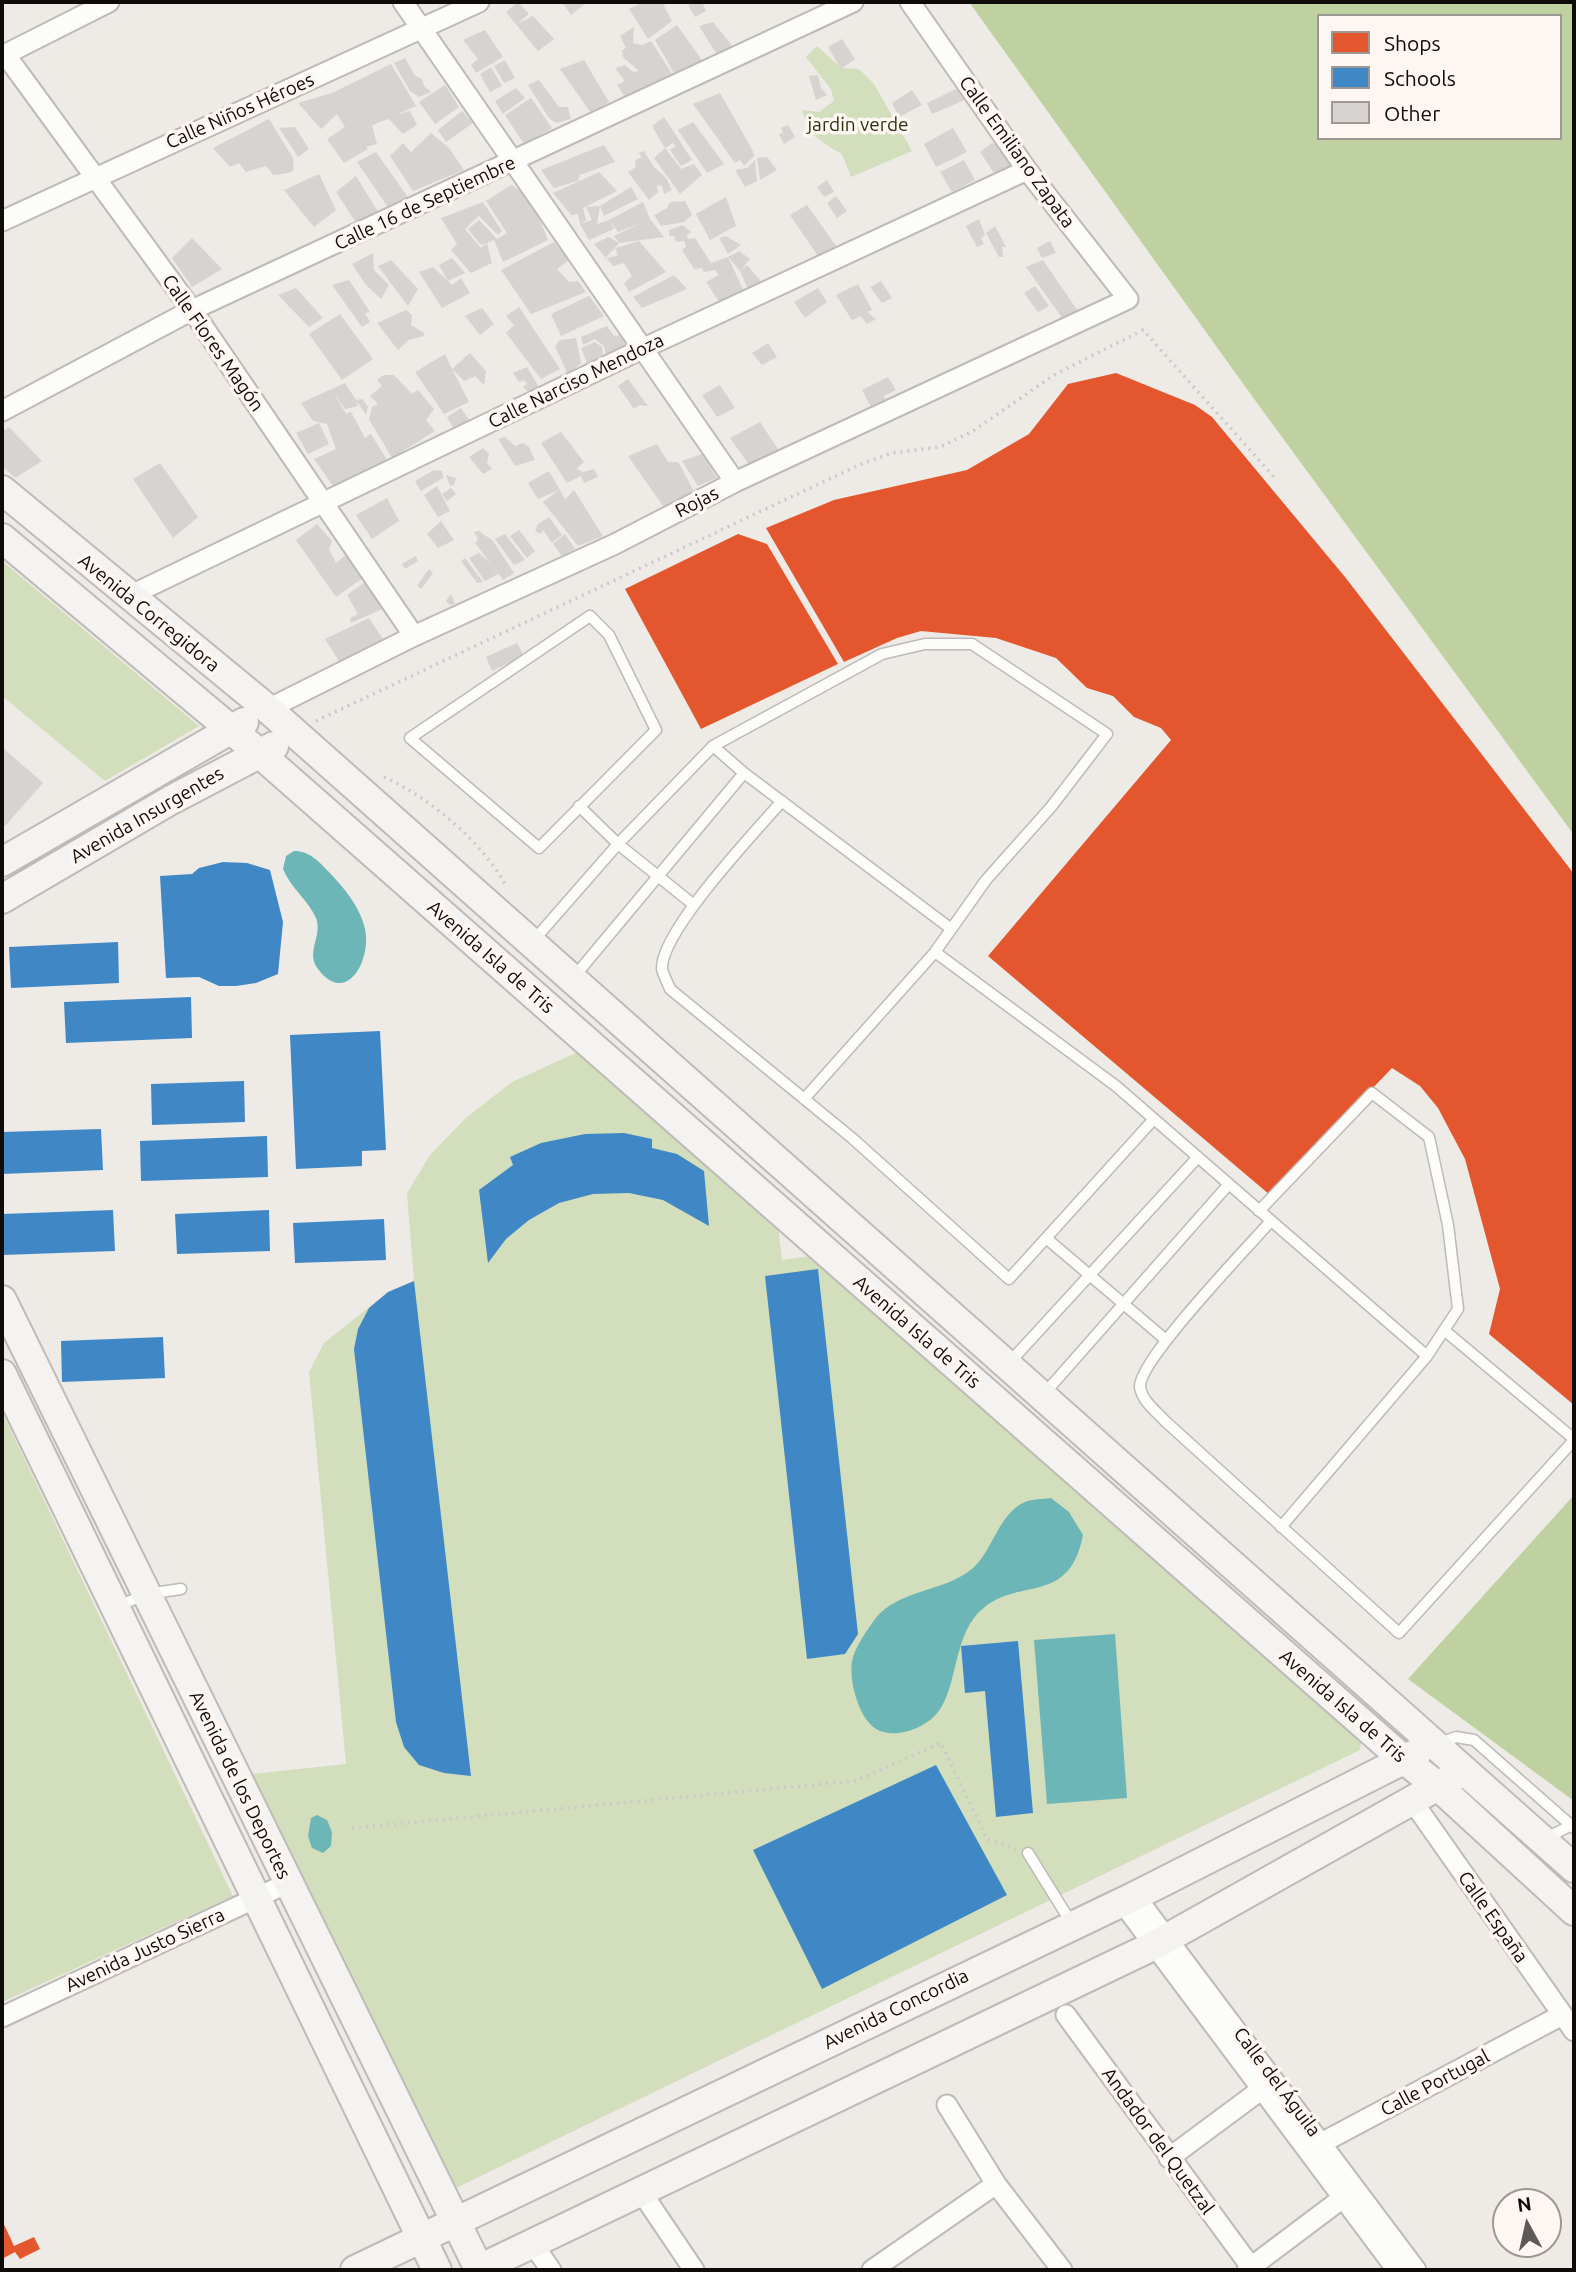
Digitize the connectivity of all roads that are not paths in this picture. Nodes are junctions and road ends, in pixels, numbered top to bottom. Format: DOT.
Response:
graph roads {
  1 [pos="110,2"];
  2 [pos="403,2"];
  3 [pos="479,2"];
  4 [pos="853,2"];
  5 [pos="910,2"];
  6 [pos="423,29"];
  7 [pos="4,55"];
  8 [pos="515,162"];
  9 [pos="1027,170"];
  10 [pos="92,178"];
  11 [pos="2,221"];
  12 [pos="1128,299"];
  13 [pos="192,310"];
  14 [pos="644,348"];
  15 [pos="2,411"];
  16 [pos="735,482"];
  17 [pos="2,490"];
  18 [pos="324,502"];
  19 [pos="2,538"];
  20 [pos="127,597"];
  21 [pos="414,636"];
  22 [pos="268,709"];
  23 [pos="229,730"];
  24 [pos="301,731"];
  25 [pos="713,746"];
  26 [pos="259,753"];
  27 [pos="744,773"];
  28 [pos="782,801"];
  29 [pos="579,806"];
  30 [pos="618,844"];
  31 [pos="4,858"];
  32 [pos="659,877"];
  33 [pos="2,899"];
  34 [pos="694,905"];
  35 [pos="950,928"];
  36 [pos="530,944"];
  37 [pos="935,952"];
  38 [pos="572,979"];
  39 [pos="804,1099"];
  40 [pos="1153,1120"];
  41 [pos="1198,1157"];
  42 [pos="1229,1184"];
  43 [pos="1259,1211"];
  44 [pos="1270,1222"];
  45 [pos="1046,1238"];
  46 [pos="1091,1275"];
  47 [pos="2,1300"];
  48 [pos="1124,1304"];
  49 [pos="1444,1330"];
  50 [pos="1166,1340"];
  51 [pos="1427,1356"];
  52 [pos="1007,1366"];
  53 [pos="2,1374"];
  54 [pos="1042,1397"];
  55 [pos="1574,1440"];
  56 [pos="1281,1527"];
  57 [pos="181,1590"];
  58 [pos="146,1594"];
  59 [pos="115,1608"];
  60 [pos="1435,1745"];
  61 [pos="1403,1759"];
  62 [pos="1464,1771"];
  63 [pos="1438,1787"];
  64 [pos="1413,1802"];
  65 [pos="1573,1826"];
  66 [pos="1542,1839"];
  67 [pos="1028,1853"];
  68 [pos="1574,1868"];
  69 [pos="288,1883"];
  70 [pos="256,1898"];
  71 [pos="1129,1899"];
  72 [pos="1574,1912"];
  73 [pos="1072,1924"];
  74 [pos="1161,1942"];
  75 [pos="1066,2015"];
  76 [pos="1562,2015"];
  77 [pos="2,2017"];
  78 [pos="1574,2031"];
  79 [pos="1262,2089"];
  80 [pos="947,2105"];
  81 [pos="1315,2147"];
  82 [pos="1169,2158"];
  83 [pos="996,2184"];
  84 [pos="640,2190"];
  85 [pos="1349,2193"];
  86 [pos="455,2222"];
  87 [pos="421,2239"];
  88 [pos="532,2243"];
  89 [pos="877,2269"];
  90 [pos="1249,2269"];
  91 [pos="355,2270"];
  92 [pos="437,2270"];
  93 [pos="478,2270"];
  94 [pos="551,2270"];
  95 [pos="694,2270"];
  96 [pos="1062,2270"];
  97 [pos="1397,2270"];
  98 [pos="1416,2270"];
  1 -- 7 [label="street"];
  2 -- 6 [label="street"];
  3 -- 6 [label="street, Calle Niños Héroes"];
  4 -- 8 [label="street, Calle 16 de Septiembre"];
  5 -- 9 [label="street, Calle Emiliano Zapata"];
  6 -- 8 [label="street"];
  6 -- 10 [label="street, Calle Niños Héroes"];
  7 -- 10 [label="street, Calle Flores Magón"];
  8 -- 13 [label="street, Calle 16 de Septiembre"];
  8 -- 14 [label="street"];
  9 -- 12 [label="street, Calle Emiliano Zapata"];
  9 -- 14 [label="street, Calle Narciso Mendoza"];
  10 -- 11 [label="street, Calle Niños Héroes"];
  10 -- 13 [label="street, Calle Flores Magón"];
  12 -- 16 [label="street, Rojas"];
  13 -- 15 [label="street, Calle 16 de Septiembre"];
  13 -- 18 [label="street, Calle Flores Magón"];
  14 -- 16 [label="street"];
  14 -- 18 [label="street, Calle Narciso Mendoza"];
  16 -- 21 [label="street, Rojas"];
  17 -- 20 [label="street, Avenida Corregidora"];
  18 -- 20 [label="street, Calle Narciso Mendoza"];
  18 -- 21 [label="street, Calle Flores Magón"];
  19 -- 23 [label="street, Avenida Corregidora"];
  20 -- 22 [label="street, Avenida Corregidora"];
  21 -- 22 [label="street, Rojas"];
  22 -- 23 [label="street, Avenida Insurgentes"];
  22 -- 24 [label="street, Avenida Corregidora"];
  23 -- 26 [label="street, Avenida Corregidora"];
  23 -- 31 [label="street, Avenida Insurgentes"];
  24 -- 26 [label="street, Avenida Insurgentes"];
  24 -- 36 [label="street, Avenida Isla de Tris"];
  25 -- 27 [label="lane"];
  25 -- 30 [label="lane"];
  25 -- 35 [label="lane"];
  26 -- 33 [label="street, Avenida Insurgentes"];
  26 -- 61 [label="street, Avenida Isla de Tris"];
  27 -- 28 [label="lane"];
  27 -- 32 [label="lane"];
  28 -- 34 [label="lane"];
  28 -- 35 [label="lane"];
  29 -- 29 [label="lane"];
  29 -- 30 [label="lane"];
  30 -- 32 [label="lane"];
  30 -- 36 [label="lane"];
  32 -- 34 [label="lane"];
  32 -- 38 [label="lane"];
  34 -- 39 [label="lane"];
  35 -- 37 [label="lane"];
  36 -- 38 [label="street, Avenida Isla de Tris"];
  37 -- 39 [label="lane"];
  37 -- 40 [label="lane"];
  38 -- 52 [label="street, Avenida Isla de Tris"];
  39 -- 45 [label="lane"];
  40 -- 41 [label="lane"];
  40 -- 45 [label="lane"];
  41 -- 42 [label="lane"];
  41 -- 46 [label="lane"];
  42 -- 43 [label="lane"];
  42 -- 48 [label="lane"];
  43 -- 44 [label="lane"];
  43 -- 49 [label="lane"];
  44 -- 50 [label="lane"];
  44 -- 51 [label="lane"];
  45 -- 46 [label="lane"];
  46 -- 48 [label="lane"];
  46 -- 52 [label="lane"];
  47 -- 58 [label="street, Avenida de los Deportes"];
  48 -- 50 [label="lane"];
  48 -- 54 [label="lane"];
  49 -- 51 [label="lane"];
  49 -- 55 [label="lane"];
  50 -- 56 [label="lane"];
  51 -- 56 [label="lane"];
  52 -- 54 [label="street, Avenida Isla de Tris"];
  53 -- 59 [label="street, Avenida de los Deportes"];
  54 -- 60 [label="street, Avenida Isla de Tris"];
  55 -- 56 [label="lane"];
  57 -- 58 [label="lane"];
  58 -- 59 [label="lane"];
  58 -- 69 [label="street, Avenida de los Deportes"];
  59 -- 70 [label="street, Avenida de los Deportes"];
  60 -- 61 [label="street, Avenida Concordia"];
  60 -- 62 [label="street, Avenida Isla de Tris"];
  60 -- 65 [label="lane"];
  61 -- 63 [label="street, Avenida Isla de Tris"];
  61 -- 71 [label="street, Avenida Concordia"];
  62 -- 63 [label="street"];
  62 -- 66 [label="street, Avenida Isla de Tris"];
  63 -- 64 [label="street"];
  63 -- 72 [label="street, Avenida Isla de Tris"];
  64 -- 74 [label="street"];
  64 -- 76 [label="street, Calle España"];
  65 -- 66 [label="lane"];
  66 -- 68 [label="street, Avenida Isla de Tris"];
  67 -- 73 [label="lane"];
  69 -- 70 [label="street, Avenida Justo Sierra"];
  69 -- 86 [label="street, Avenida de los Deportes"];
  70 -- 77 [label="street, Avenida Justo Sierra"];
  70 -- 87 [label="street, Avenida de los Deportes"];
  71 -- 73 [label="street, Avenida Concordia"];
  71 -- 74 [label="street, Calle del Águila"];
  73 -- 86 [label="street, Avenida Concordia"];
  74 -- 79 [label="street, Calle del Águila"];
  74 -- 81 [label="street, Calle del Águila"];
  74 -- 84 [label="street"];
  75 -- 82 [label="street, Andador del Quetzal"];
  76 -- 78 [label="street, Calle España"];
  76 -- 81 [label="street, Calle Portugal"];
  79 -- 81 [label="street, Calle del Águila"];
  79 -- 82 [label="street"];
  80 -- 83 [label="street"];
  81 -- 85 [label="street, Calle del Águila"];
  82 -- 90 [label="street, Andador del Quetzal"];
  83 -- 89 [label="street"];
  83 -- 96 [label="street"];
  84 -- 88 [label="street"];
  84 -- 95 [label="street"];
  85 -- 90 [label="street"];
  85 -- 97 [label="street, Calle del Águila"];
  85 -- 98 [label="street, Calle del Águila"];
  86 -- 87 [label="street, Avenida Concordia"];
  86 -- 93 [label="street, Avenida de los Deportes"];
  87 -- 91 [label="street, Avenida Concordia"];
  87 -- 92 [label="street, Avenida de los Deportes"];
  88 -- 93 [label="street"];
  88 -- 94 [label="street"];
}
